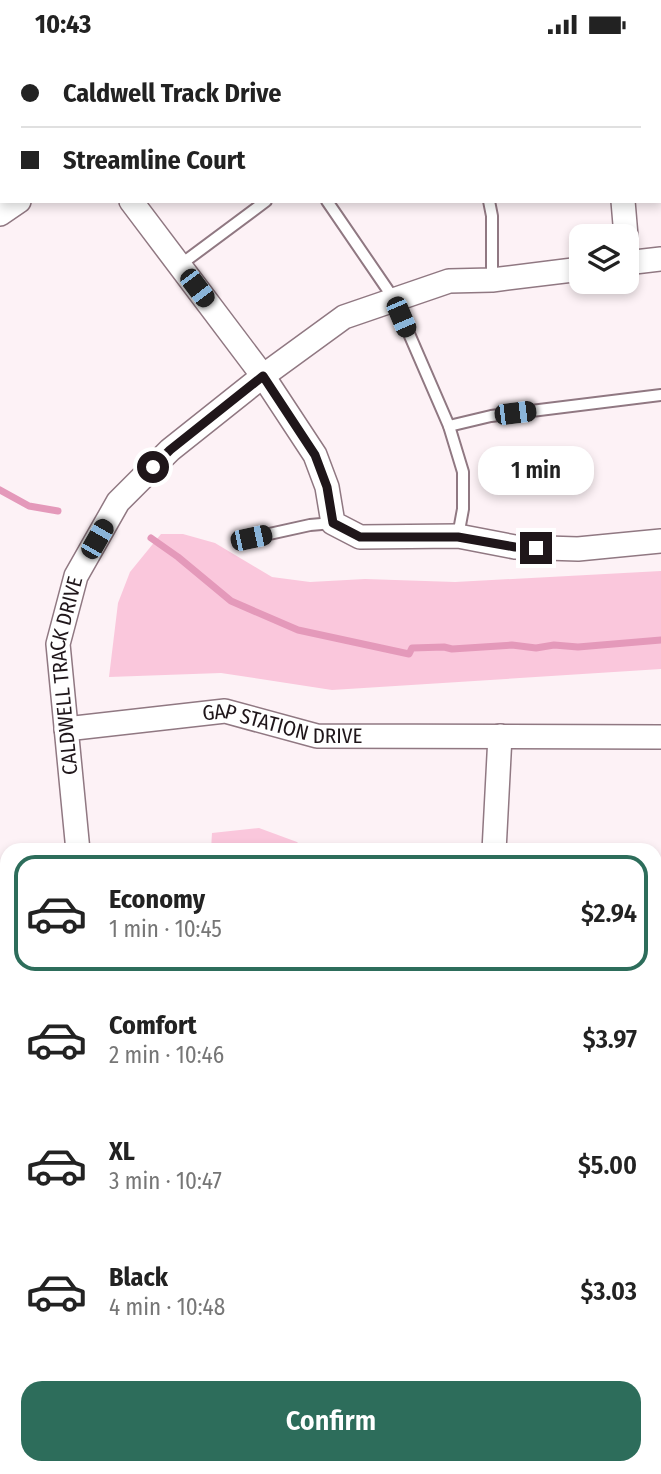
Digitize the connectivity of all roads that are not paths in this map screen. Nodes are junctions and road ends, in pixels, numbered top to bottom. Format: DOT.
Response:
graph roads {
  1 [pos="16,203"];
  2 [pos="133,203"];
  3 [pos="263,203"];
  4 [pos="328,203"];
  5 [pos="489,203"];
  6 [pos="622,203"];
  7 [pos="0,214"];
  8 [pos="625,224"];
  9 [pos="639,258"];
  10 [pos="661,259"];
  11 [pos="180,265"];
  12 [pos="569,270"];
  13 [pos="492,280"];
  14 [pos="394,299"];
  15 [pos="263,376"];
  16 [pos="661,395"];
  17 [pos="449,426"];
  18 [pos="333,523"];
  19 [pos="458,537"];
  20 [pos="251,538"];
  21 [pos="661,541"];
  22 [pos="66,729"];
  23 [pos="500,736"];
  24 [pos="661,737"];
  25 [pos="77,843"];
  26 [pos="495,843"];
  1 -- 7 [label="street"];
  2 -- 11 [label="street"];
  3 -- 11 [label="lane"];
  4 -- 14 [label="lane"];
  5 -- 13 [label="lane"];
  6 -- 8 [label="street"];
  9 -- 10 [label="street"];
  11 -- 15 [label="street"];
  12 -- 13 [label="street, CALDWELL TRACK DRIVE"];
  13 -- 14 [label="street, CALDWELL TRACK DRIVE"];
  14 -- 15 [label="street, CALDWELL TRACK DRIVE"];
  14 -- 17 [label="lane"];
  15 -- 18 [label="street"];
  15 -- 22 [label="street, CALDWELL TRACK DRIVE"];
  16 -- 17 [label="lane"];
  17 -- 19 [label="lane"];
  18 -- 19 [label="street"];
  18 -- 20 [label="lane"];
  19 -- 21 [label="street"];
  22 -- 23 [label="street, GAP STATION DRIVE"];
  22 -- 25 [label="street, CALDWELL TRACK DRIVE"];
  23 -- 24 [label="street, GAP STATION DRIVE"];
  23 -- 26 [label="street"];
}
